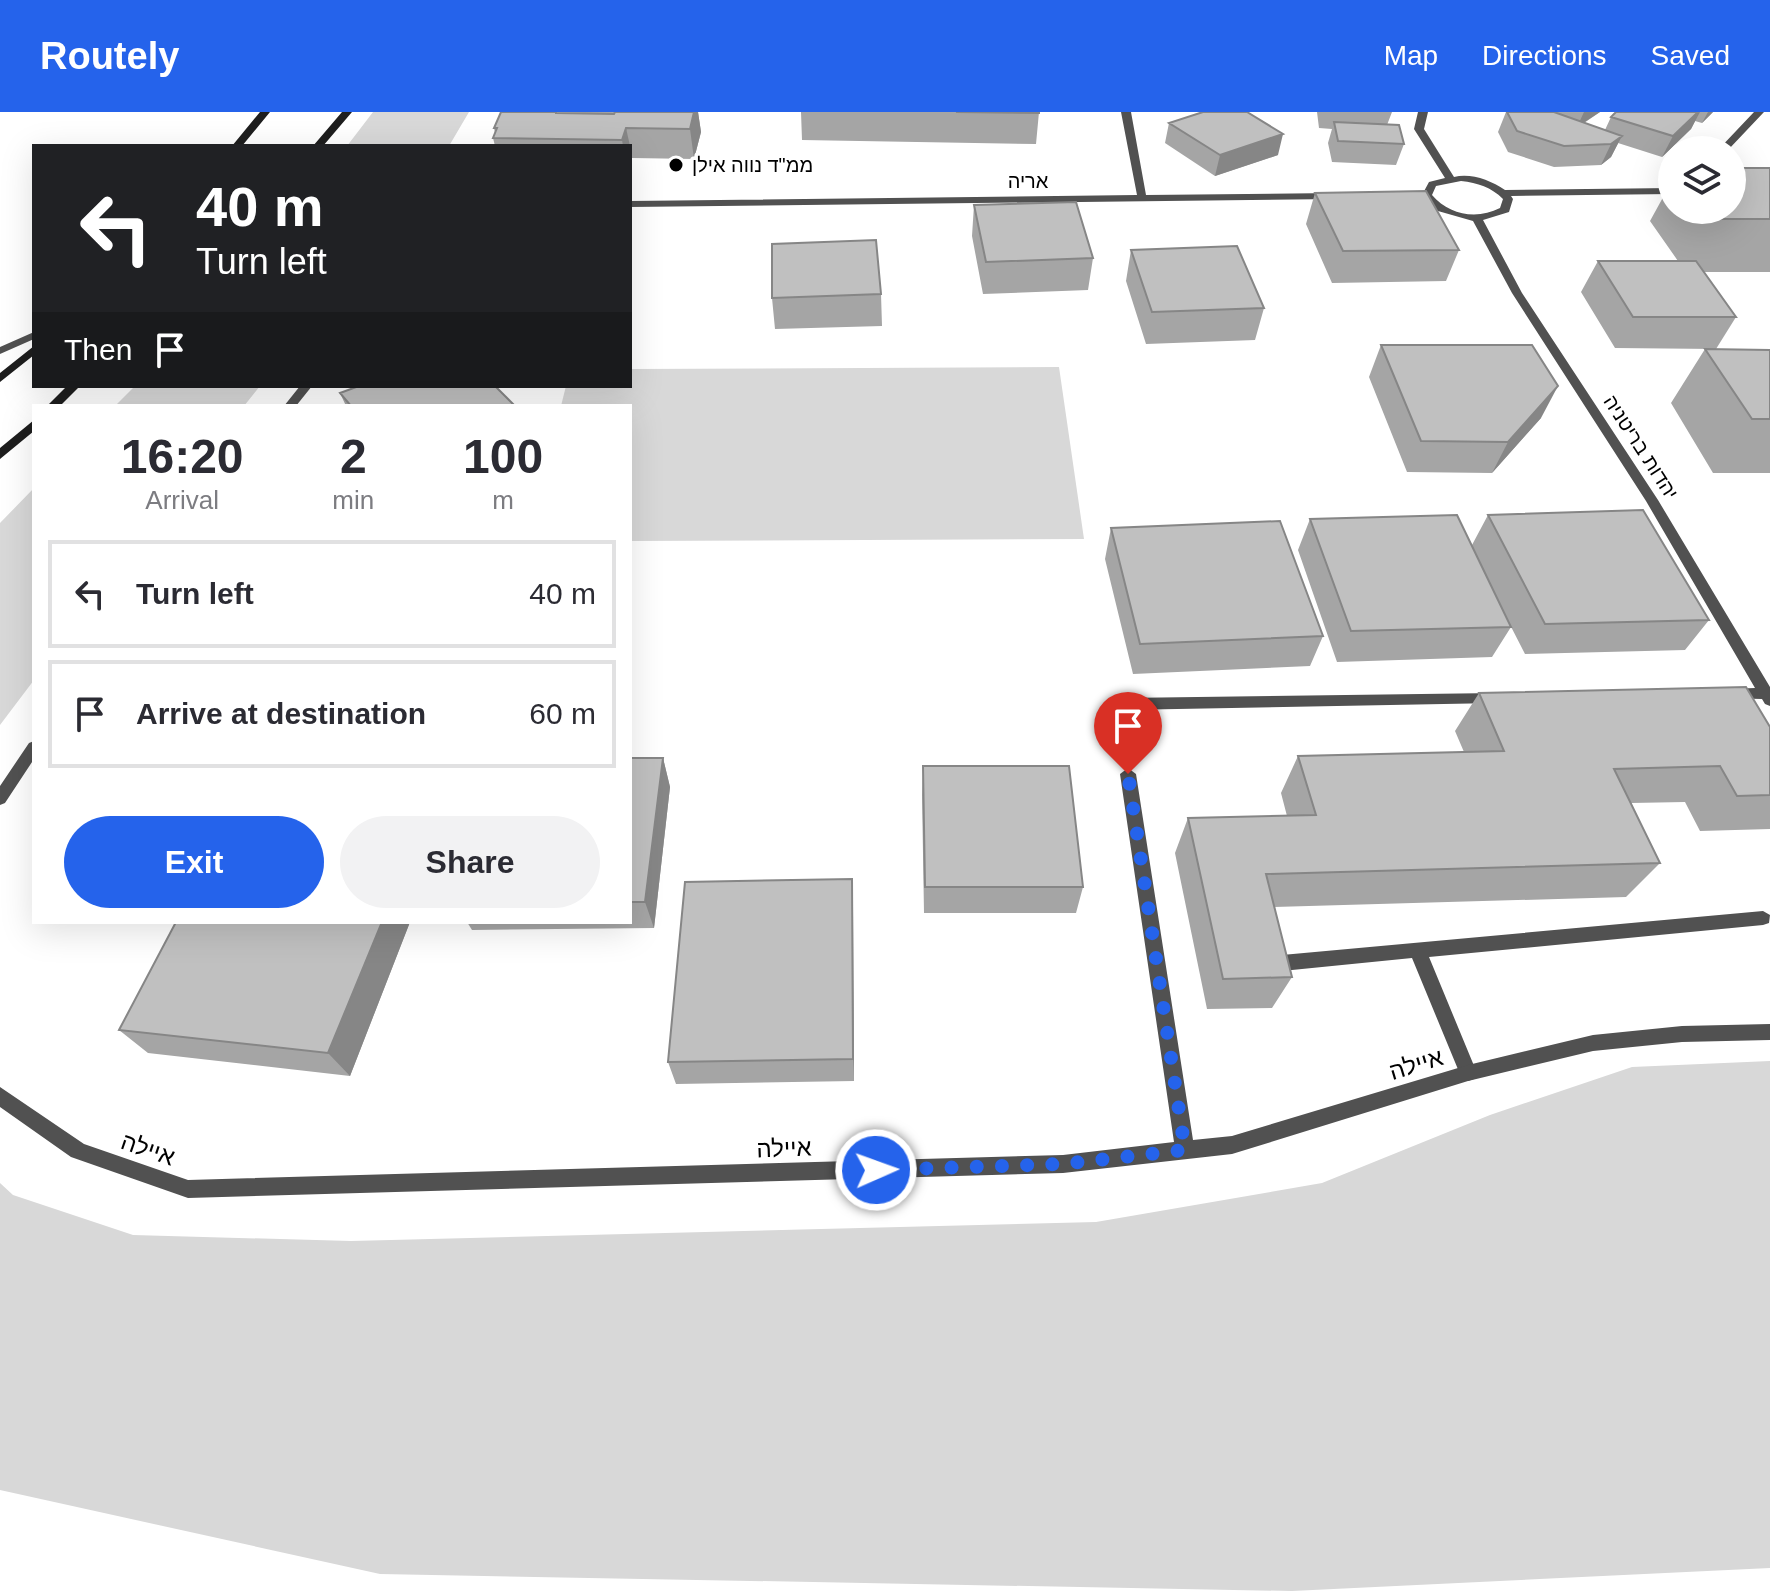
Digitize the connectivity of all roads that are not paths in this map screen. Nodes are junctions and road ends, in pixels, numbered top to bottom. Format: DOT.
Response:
graph roads {
  1 [pos="265,112"];
  2 [pos="347,112"];
  3 [pos="1126,112"];
  4 [pos="1423,112"];
  5 [pos="1759,112"];
  6 [pos="1736,136"];
  7 [pos="239,144"];
  8 [pos="320,144"];
  9 [pos="1450,178"];
  10 [pos="1658,191"];
  11 [pos="1503,193"];
  12 [pos="1411,195"];
  13 [pos="1427,195"];
  14 [pos="1348,196"];
  15 [pos="1142,198"];
  16 [pos="632,204"];
  17 [pos="1477,218"];
  18 [pos="32,336"];
  19 [pos="0,351"];
  20 [pos="32,351"];
  21 [pos="0,379"];
  22 [pos="72,388"];
  23 [pos="304,388"];
  24 [pos="55,404"];
  25 [pos="292,404"];
  26 [pos="32,426"];
  27 [pos="0,455"];
  28 [pos="1719,694"];
  29 [pos="1515,697"];
  30 [pos="1768,697"];
  31 [pos="1123,704"];
  32 [pos="32,752"];
  33 [pos="1128,774"];
  34 [pos="0,799"];
  35 [pos="1763,918"];
  36 [pos="1418,951"];
  37 [pos="1282,963"];
  38 [pos="1770,1032"];
  39 [pos="1468,1073"];
  40 [pos="0,1096"];
  41 [pos="1185,1150"];
  1 -- 7 [label="main road"];
  2 -- 8 [label="main road"];
  3 -- 15 [label="street"];
  4 -- 9 [label="street"];
  5 -- 6 [label="street"];
  9 -- 11 [label="street"];
  9 -- 13 [label="street"];
  10 -- 11 [label="street"];
  11 -- 17 [label="street"];
  12 -- 13 [label="street"];
  13 -- 17 [label="street"];
  14 -- 15 [label="street, אריה"];
  15 -- 16 [label="street, אריה"];
  17 -- 30 [label="street, יהדות בריטניה"];
  18 -- 19 [label="street"];
  20 -- 21 [label="main road"];
  22 -- 24 [label="main road"];
  23 -- 25 [label="street"];
  26 -- 27 [label="main road"];
  28 -- 30 [label="street"];
  29 -- 31 [label="street"];
  32 -- 34 [label="street"];
  33 -- 41 [label="street"];
  35 -- 36 [label="street"];
  36 -- 37 [label="street"];
  36 -- 39 [label="street"];
  38 -- 39 [label="street, איילה"];
  39 -- 41 [label="street, איילה"];
  40 -- 41 [label="street, איילה"];
}
